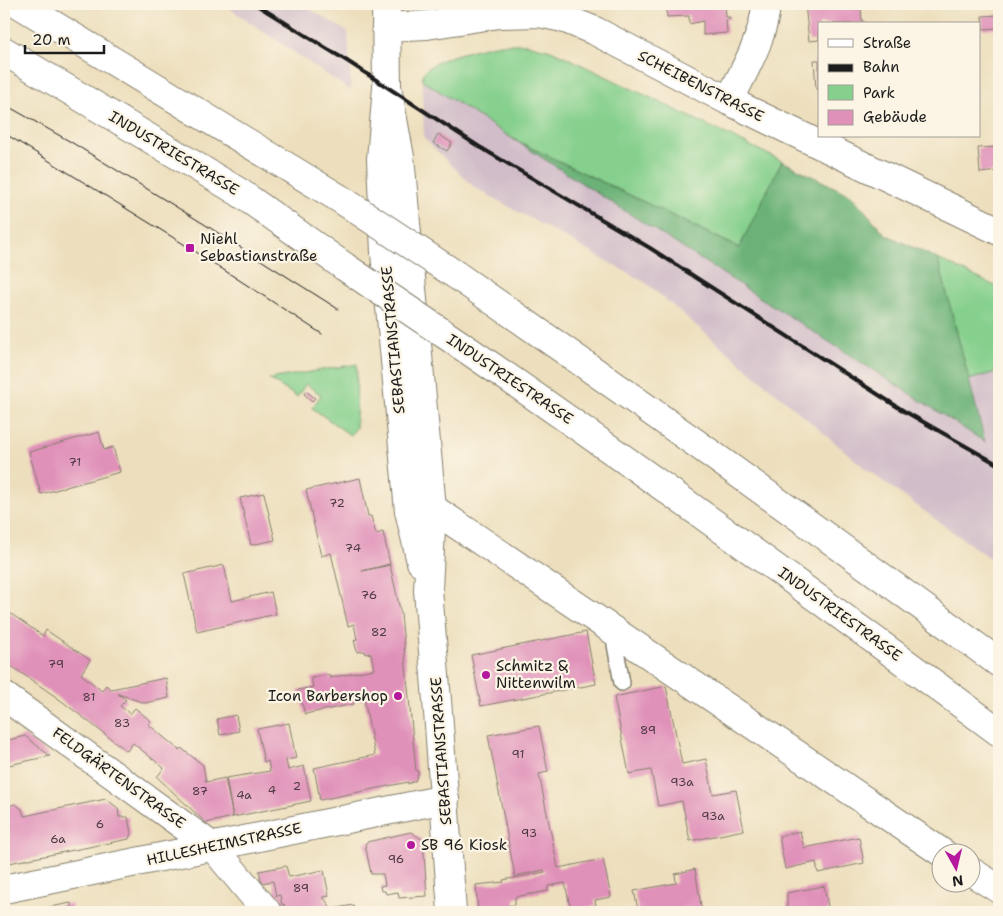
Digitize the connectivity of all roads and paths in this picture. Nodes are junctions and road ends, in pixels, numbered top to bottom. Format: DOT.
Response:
graph roads {
  1 [pos="19,4"];
  2 [pos="766,4"];
  3 [pos="563,11"];
  4 [pos="386,15"];
  5 [pos="4,51"];
  6 [pos="386,87"];
  7 [pos="729,101"];
  8 [pos="999,231"];
  9 [pos="432,508"];
  10 [pos="428,590"];
  11 [pos="619,634"];
  12 [pos="999,663"];
  13 [pos="622,684"];
  14 [pos="4,696"];
  15 [pos="999,732"];
  16 [pos="445,799"];
  17 [pos="930,845"];
  18 [pos="213,846"];
  19 [pos="980,877"];
  20 [pos="4,889"];
  21 [pos="999,889"];
  22 [pos="267,912"];
  23 [pos="452,912"];
  1 -- 12 [label="main road, bridge"];
  2 -- 7 [label="main road"];
  3 -- 4 [label="main road, SCHEIBENSTRASSE"];
  3 -- 7 [label="main road, SCHEIBENSTRASSE"];
  4 -- 6 [label="main road, SEBASTIANSTRASSE"];
  5 -- 15 [label="main road, INDUSTRIESTRASSE, bridge"];
  6 -- 9 [label="main road, SEBASTIANSTRASSE"];
  6 -- 10 [label="main road, SEBASTIANSTRASSE"];
  7 -- 8 [label="main road, SCHEIBENSTRASSE"];
  9 -- 10 [label="main road, SEBASTIANSTRASSE"];
  9 -- 11 [label="main road"];
  10 -- 16 [label="main road, SEBASTIANSTRASSE"];
  11 -- 13 [label="lane"];
  11 -- 17 [label="main road"];
  14 -- 18 [label="main road, FELDGÄRTENSTRASSE"];
  16 -- 18 [label="main road, HILLESHEIMSTRASSE"];
  16 -- 23 [label="main road, SEBASTIANSTRASSE"];
  18 -- 20 [label="main road, HILLESHEIMSTRASSE"];
  18 -- 22 [label="main road, FELDGÄRTENSTRASSE"];
  19 -- 21 [label="main road"];
}
